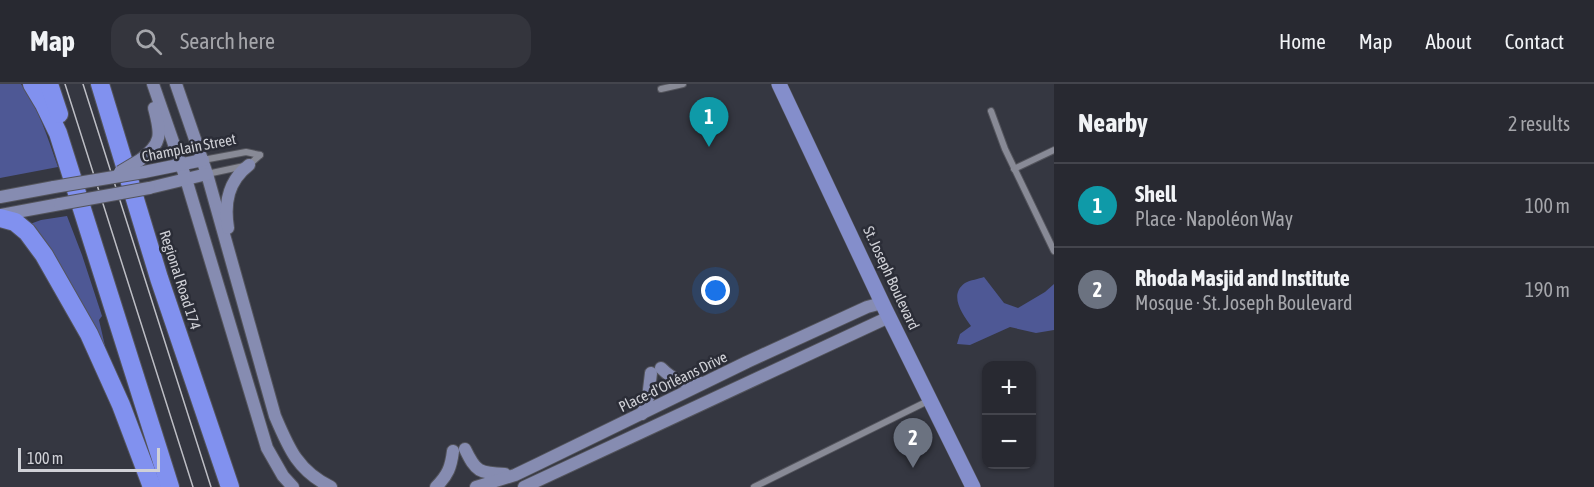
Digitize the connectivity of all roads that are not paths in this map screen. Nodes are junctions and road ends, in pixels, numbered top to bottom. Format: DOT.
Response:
graph roads {
  1 [pos="32,84"];
  2 [pos="49,84"];
  3 [pos="100,84"];
  4 [pos="148,84"];
  5 [pos="153,84"];
  6 [pos="176,84"];
  7 [pos="683,84"];
  8 [pos="779,84"];
  9 [pos="661,89"];
  10 [pos="991,111"];
  11 [pos="1054,150"];
  12 [pos="203,160"];
  13 [pos="181,165"];
  14 [pos="249,165"];
  15 [pos="142,166"];
  16 [pos="1014,170"];
  17 [pos="207,174"];
  18 [pos="186,179"];
  19 [pos="0,197"];
  20 [pos="0,216"];
  21 [pos="1054,251"];
  22 [pos="237,276"];
  23 [pos="882,303"];
  24 [pos="889,317"];
  25 [pos="706,382"];
  26 [pos="931,399"];
  27 [pos="642,414"];
  28 [pos="515,474"];
  29 [pos="152,487"];
  30 [pos="170,487"];
  31 [pos="175,487"];
  32 [pos="230,487"];
  33 [pos="293,487"];
  34 [pos="331,487"];
  35 [pos="436,487"];
  36 [pos="476,487"];
  37 [pos="524,487"];
  38 [pos="754,487"];
  39 [pos="974,487"];
  1 -- 30 [label="highway"];
  2 -- 31 [label="highway"];
  3 -- 32 [label="highway, Regional Road 174"];
  4 -- 15 [label="main road"];
  5 -- 13 [label="main road"];
  6 -- 12 [label="main road"];
  7 -- 9 [label="street"];
  8 -- 23 [label="main road, St. Joseph Boulevard"];
  10 -- 16 [label="street"];
  11 -- 16 [label="street"];
  12 -- 13 [label="main road, Champlain Street"];
  12 -- 14 [label="street, Champlain Street"];
  12 -- 17 [label="main road"];
  13 -- 15 [label="main road, Champlain Street"];
  13 -- 18 [label="main road"];
  14 -- 17 [label="street, Champlain Street"];
  14 -- 22 [label="main road"];
  15 -- 19 [label="main road, Champlain Street, bridge"];
  16 -- 21 [label="street"];
  17 -- 18 [label="main road, Champlain Street"];
  17 -- 22 [label="main road"];
  18 -- 20 [label="main road, Champlain Street, bridge"];
  18 -- 33 [label="main road"];
  20 -- 29 [label="highway"];
  22 -- 34 [label="main road"];
  23 -- 24 [label="main road, St. Joseph Boulevard"];
  23 -- 25 [label="main road, Place-d'Orléans Drive"];
  24 -- 26 [label="main road, St. Joseph Boulevard"];
  24 -- 37 [label="main road"];
  25 -- 27 [label="main road, Place-d'Orléans Drive"];
  25 -- 27 [label="main road"];
  26 -- 38 [label="street"];
  26 -- 39 [label="main road, St. Joseph Boulevard"];
  27 -- 28 [label="main road, Place-d'Orléans Drive"];
  28 -- 35 [label="main road"];
  28 -- 36 [label="main road, Place-d'Orléans Drive"];
}
